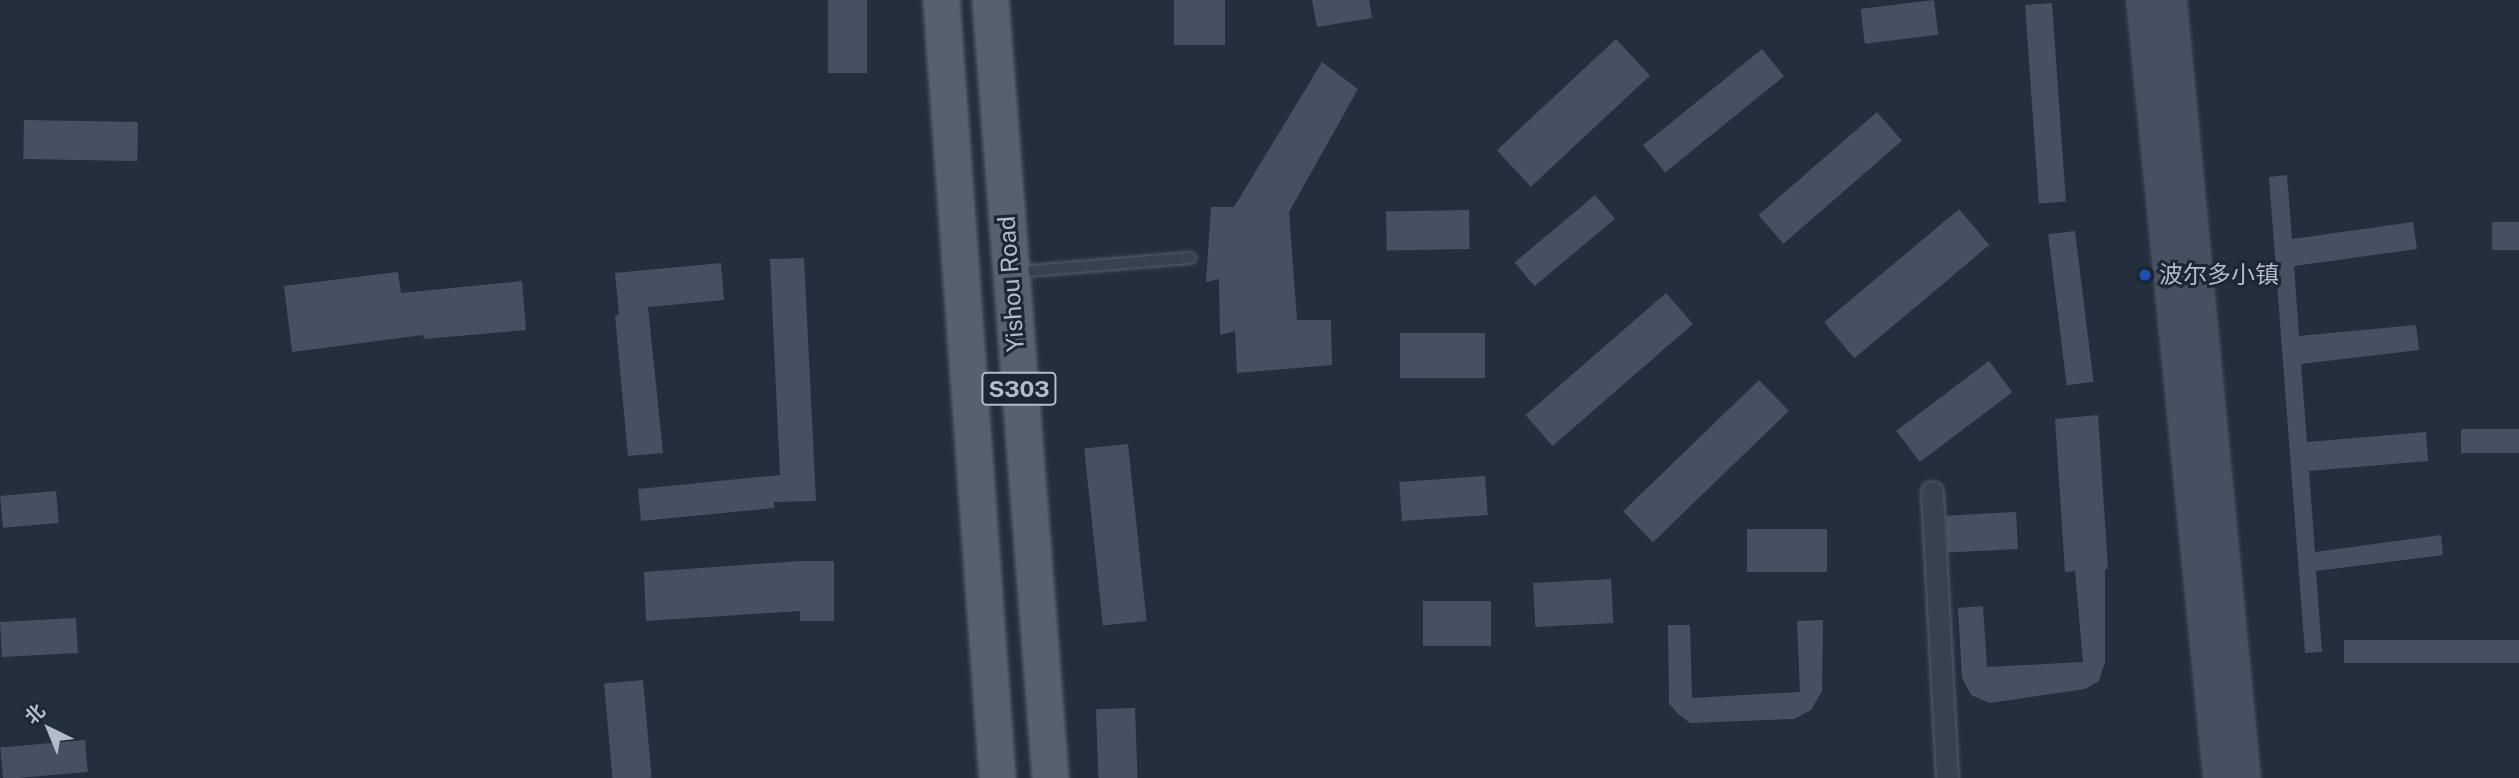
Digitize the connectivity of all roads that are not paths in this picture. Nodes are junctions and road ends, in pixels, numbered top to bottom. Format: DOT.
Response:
graph roads {
  1 [pos="941,0"];
  2 [pos="990,0"];
  3 [pos="2144,0"];
  4 [pos="2169,0"];
  5 [pos="1190,258"];
  6 [pos="1010,272"];
  7 [pos="1932,492"];
  8 [pos="997,778"];
  9 [pos="1050,778"];
  10 [pos="1947,778"];
  11 [pos="2221,778"];
  12 [pos="2243,778"];
  1 -- 8 [label="main road, Yishou Road / S303"];
  2 -- 6 [label="main road, Yishou Road / S303"];
  3 -- 11 [label="street"];
  4 -- 12 [label="street"];
  5 -- 6 [label="lane"];
  6 -- 9 [label="main road, Yishou Road / S303"];
  7 -- 10 [label="street"];
}
